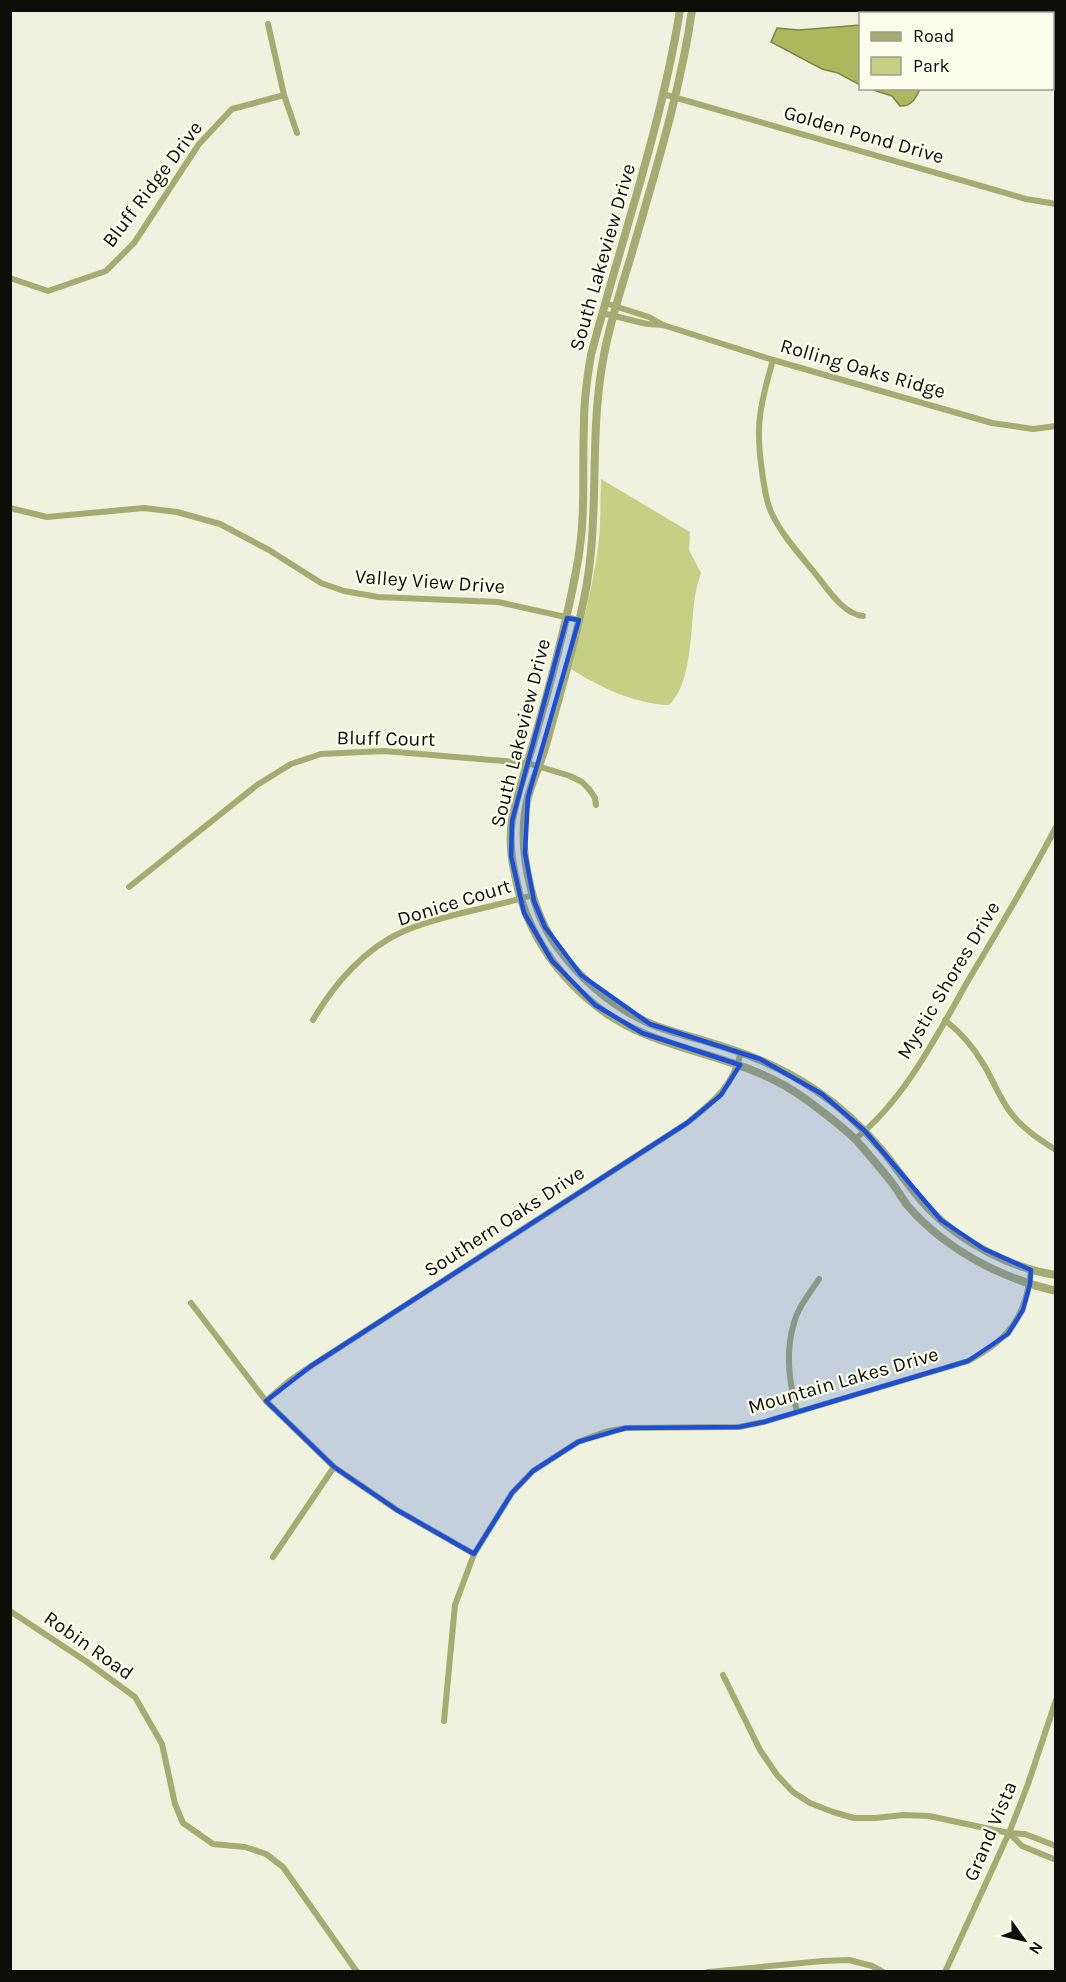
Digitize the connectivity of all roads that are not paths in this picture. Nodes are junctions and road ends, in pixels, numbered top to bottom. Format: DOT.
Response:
graph roads {
  1 [pos="680,10"];
  2 [pos="692,10"];
  3 [pos="268,24"];
  4 [pos="663,94"];
  5 [pos="284,95"];
  6 [pos="674,96"];
  7 [pos="297,133"];
  8 [pos="1056,204"];
  9 [pos="10,278"];
  10 [pos="605,303"];
  11 [pos="616,307"];
  12 [pos="602,313"];
  13 [pos="614,316"];
  14 [pos="663,325"];
  15 [pos="773,360"];
  16 [pos="1056,426"];
  17 [pos="595,467"];
  18 [pos="583,468"];
  19 [pos="10,508"];
  20 [pos="863,616"];
  21 [pos="567,618"];
  22 [pos="579,620"];
  23 [pos="527,763"];
  24 [pos="540,767"];
  25 [pos="596,805"];
  26 [pos="1056,827"];
  27 [pos="129,887"];
  28 [pos="533,895"];
  29 [pos="519,899"];
  30 [pos="313,1020"];
  31 [pos="945,1020"];
  32 [pos="741,1052"];
  33 [pos="738,1064"];
  34 [pos="865,1131"];
  35 [pos="855,1139"];
  36 [pos="1056,1150"];
  37 [pos="1031,1270"];
  38 [pos="1056,1275"];
  39 [pos="819,1279"];
  40 [pos="1030,1284"];
  41 [pos="1056,1291"];
  42 [pos="191,1303"];
  43 [pos="266,1401"];
  44 [pos="797,1411"];
  45 [pos="334,1467"];
  46 [pos="474,1554"];
  47 [pos="273,1557"];
  48 [pos="10,1611"];
  49 [pos="723,1674"];
  50 [pos="1056,1700"];
  51 [pos="444,1721"];
  52 [pos="1009,1833"];
  53 [pos="1056,1846"];
  54 [pos="1056,1860"];
  55 [pos="357,1971"];
  56 [pos="708,1971"];
  57 [pos="883,1971"];
  58 [pos="945,1971"];
  1 -- 4 [label="street, South Lakeview Drive"];
  2 -- 6 [label="street, South Lakeview Drive"];
  3 -- 5 [label="street"];
  4 -- 6 [label="street, Golden Pond Drive"];
  4 -- 10 [label="street, South Lakeview Drive"];
  5 -- 7 [label="street"];
  5 -- 9 [label="street, Bluff Ridge Drive"];
  6 -- 8 [label="street, Golden Pond Drive"];
  6 -- 11 [label="street, South Lakeview Drive"];
  10 -- 11 [label="street, Rolling Oaks Ridge"];
  10 -- 12 [label="street, South Lakeview Drive"];
  11 -- 13 [label="street, South Lakeview Drive"];
  11 -- 14 [label="street, Rolling Oaks Ridge"];
  12 -- 13 [label="street, Rolling Oaks Ridge"];
  12 -- 18 [label="street, South Lakeview Drive"];
  13 -- 14 [label="street, Rolling Oaks Ridge"];
  13 -- 17 [label="street, South Lakeview Drive"];
  14 -- 15 [label="street, Rolling Oaks Ridge"];
  15 -- 16 [label="street, Rolling Oaks Ridge"];
  15 -- 20 [label="street"];
  17 -- 18 [label="street"];
  17 -- 22 [label="street, South Lakeview Drive"];
  18 -- 21 [label="street, South Lakeview Drive"];
  19 -- 21 [label="street, Valley View Drive"];
  21 -- 22 [label="street, Valley View Drive"];
  21 -- 23 [label="street, South Lakeview Drive"];
  22 -- 24 [label="street, South Lakeview Drive"];
  23 -- 24 [label="street, Bluff Court"];
  23 -- 27 [label="street, Bluff Court"];
  23 -- 29 [label="street, South Lakeview Drive"];
  24 -- 25 [label="street, Bluff Court"];
  24 -- 28 [label="street, South Lakeview Drive"];
  26 -- 31 [label="street, Mystic Shores Drive"];
  28 -- 29 [label="street, Donice Court"];
  28 -- 32 [label="street, South Lakeview Drive"];
  29 -- 30 [label="street, Donice Court"];
  29 -- 33 [label="street, South Lakeview Drive"];
  31 -- 34 [label="street, Mystic Shores Drive"];
  31 -- 36 [label="street"];
  32 -- 33 [label="street, Southern Oaks Drive"];
  32 -- 34 [label="street, South Lakeview Drive"];
  33 -- 35 [label="street, South Lakeview Drive"];
  33 -- 43 [label="street, Southern Oaks Drive"];
  34 -- 35 [label="street, Mystic Shores Drive"];
  34 -- 37 [label="street, South Lakeview Drive"];
  35 -- 40 [label="street, South Lakeview Drive"];
  37 -- 38 [label="street, South Lakeview Drive"];
  37 -- 40 [label="street, Mountain Lakes Drive"];
  39 -- 44 [label="street"];
  40 -- 41 [label="street, South Lakeview Drive"];
  40 -- 44 [label="street, Mountain Lakes Drive"];
  42 -- 43 [label="street"];
  43 -- 45 [label="street"];
  44 -- 46 [label="street, Mountain Lakes Drive"];
  45 -- 46 [label="street"];
  45 -- 47 [label="street"];
  46 -- 51 [label="street, Mountain Lakes Drive"];
  48 -- 55 [label="street, Robin Road"];
  49 -- 52 [label="street"];
  50 -- 52 [label="street, Grand Vista"];
  52 -- 53 [label="street"];
  52 -- 54 [label="street"];
  52 -- 58 [label="street, Grand Vista"];
  56 -- 57 [label="street"];
}
